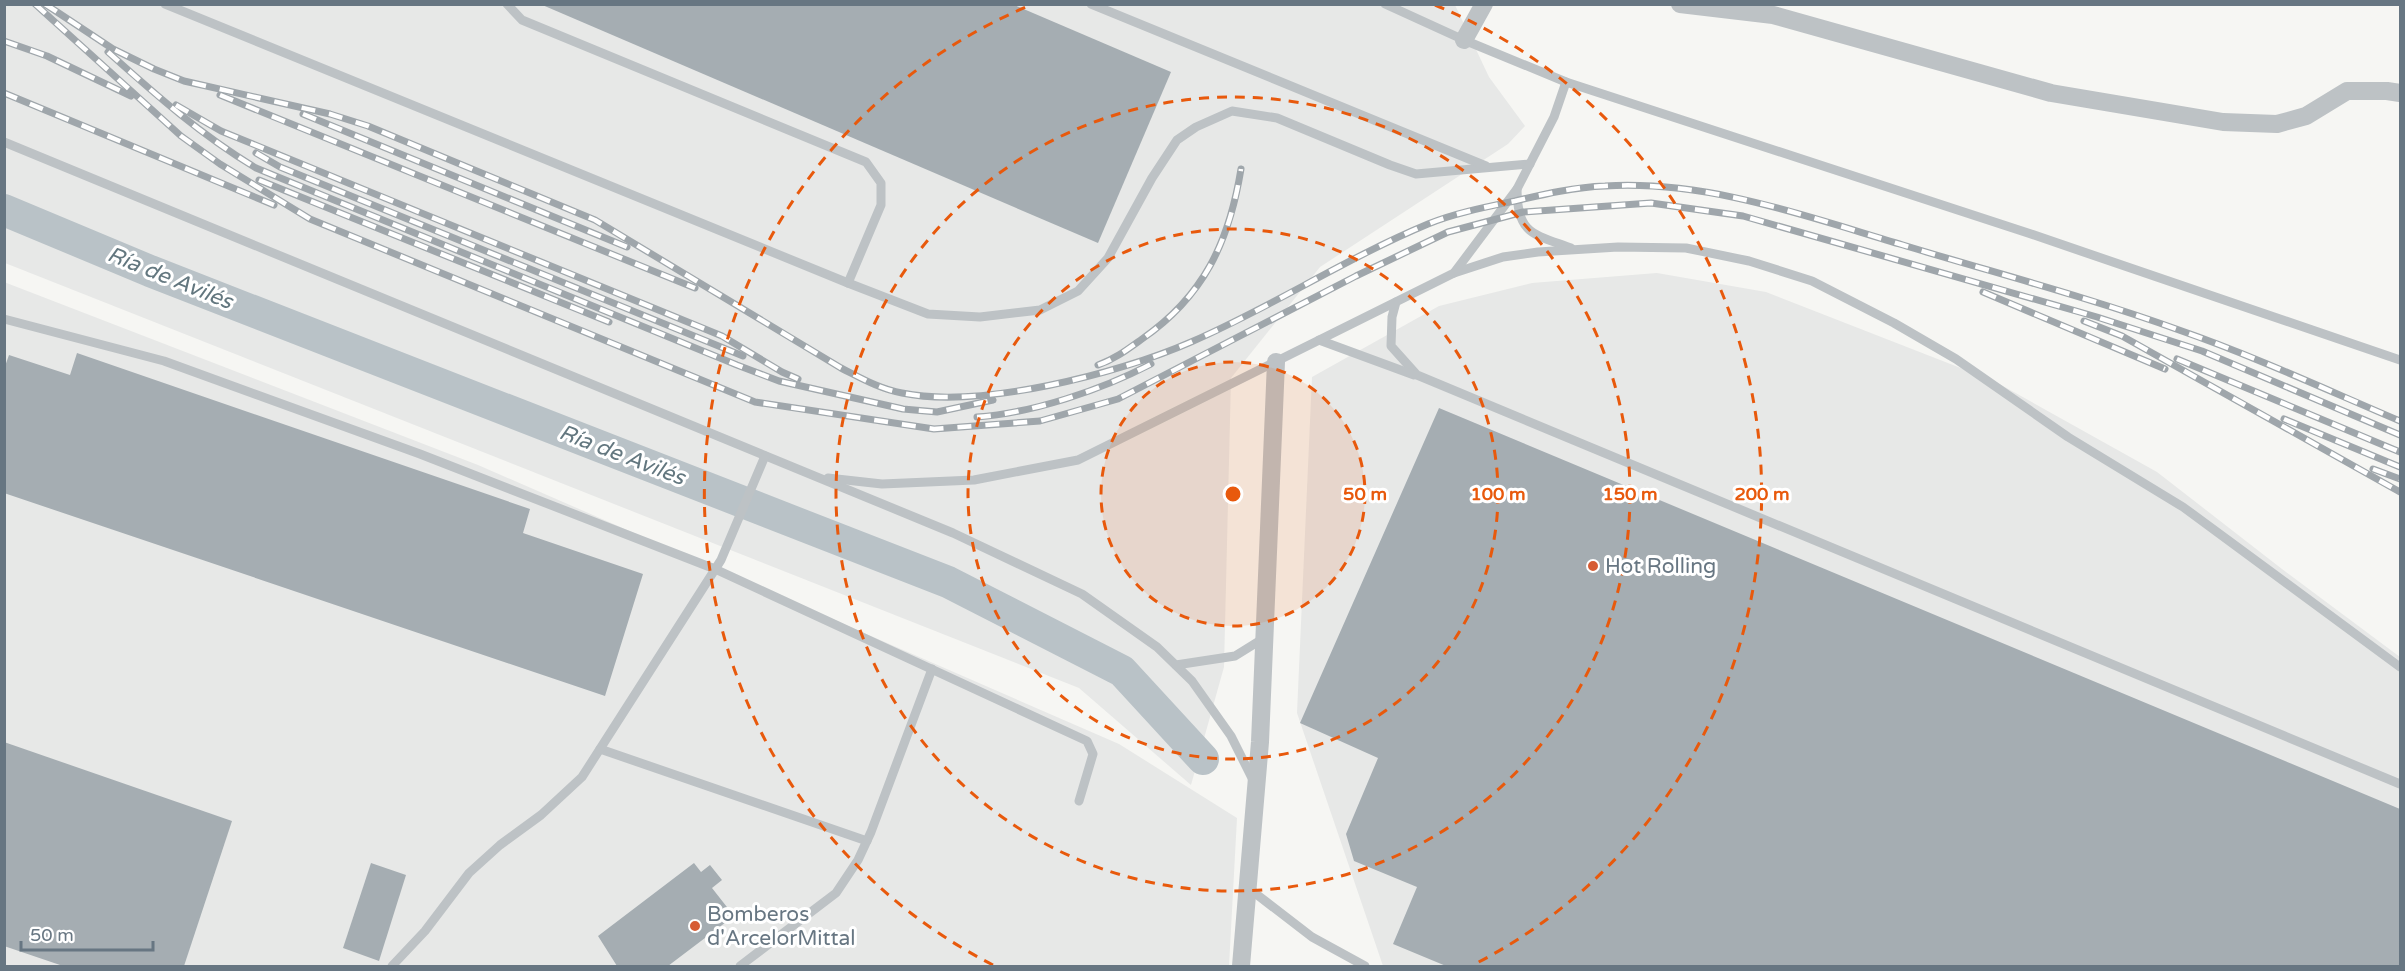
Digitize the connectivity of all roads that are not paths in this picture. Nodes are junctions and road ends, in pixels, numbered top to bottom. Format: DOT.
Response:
graph roads {
  1 [pos="165,4"];
  2 [pos="507,4"];
  3 [pos="1091,4"];
  4 [pos="1385,4"];
  5 [pos="1484,4"];
  6 [pos="1680,4"];
  7 [pos="1731,7"];
  8 [pos="1464,40"];
  9 [pos="1566,82"];
  10 [pos="2400,93"];
  11 [pos="4,142"];
  12 [pos="1530,164"];
  13 [pos="1489,168"];
  14 [pos="1517,189"];
  15 [pos="1576,250"];
  16 [pos="1454,273"];
  17 [pos="848,283"];
  18 [pos="1396,302"];
  19 [pos="4,319"];
  20 [pos="1319,340"];
  21 [pos="2400,360"];
  22 [pos="1276,362"];
  23 [pos="1417,375"];
  24 [pos="765,456"];
  25 [pos="818,477"];
  26 [pos="715,569"];
  27 [pos="1264,638"];
  28 [pos="1176,665"];
  29 [pos="2400,667"];
  30 [pos="932,669"];
  31 [pos="600,749"];
  32 [pos="2400,784"];
  33 [pos="1256,785"];
  34 [pos="1079,801"];
  35 [pos="867,841"];
  36 [pos="1247,887"];
  37 [pos="392,966"];
  38 [pos="740,966"];
  39 [pos="1240,966"];
  40 [pos="1365,966"];
  1 -- 17 [label="lane"];
  2 -- 17 [label="lane"];
  3 -- 13 [label="lane"];
  4 -- 8 [label="lane"];
  5 -- 8 [label="street"];
  6 -- 7 [label="street"];
  7 -- 10 [label="street"];
  8 -- 9 [label="lane"];
  9 -- 12 [label="lane"];
  9 -- 21 [label="lane"];
  11 -- 24 [label="lane"];
  12 -- 13 [label="lane"];
  12 -- 14 [label="lane"];
  13 -- 17 [label="lane"];
  14 -- 15 [label="lane"];
  14 -- 16 [label="lane"];
  15 -- 16 [label="lane"];
  15 -- 29 [label="lane"];
  16 -- 18 [label="lane"];
  18 -- 20 [label="lane"];
  18 -- 23 [label="lane"];
  19 -- 26 [label="lane"];
  20 -- 22 [label="lane"];
  20 -- 23 [label="lane"];
  22 -- 25 [label="lane"];
  22 -- 27 [label="street"];
  23 -- 32 [label="lane"];
  24 -- 25 [label="lane"];
  24 -- 26 [label="lane"];
  25 -- 28 [label="lane"];
  26 -- 30 [label="lane"];
  26 -- 31 [label="lane"];
  27 -- 28 [label="lane"];
  27 -- 33 [label="street"];
  28 -- 33 [label="lane"];
  30 -- 34 [label="lane"];
  30 -- 35 [label="lane"];
  31 -- 35 [label="lane"];
  31 -- 37 [label="lane"];
  33 -- 36 [label="street"];
  35 -- 38 [label="lane"];
  36 -- 39 [label="street"];
  36 -- 40 [label="lane"];
}
